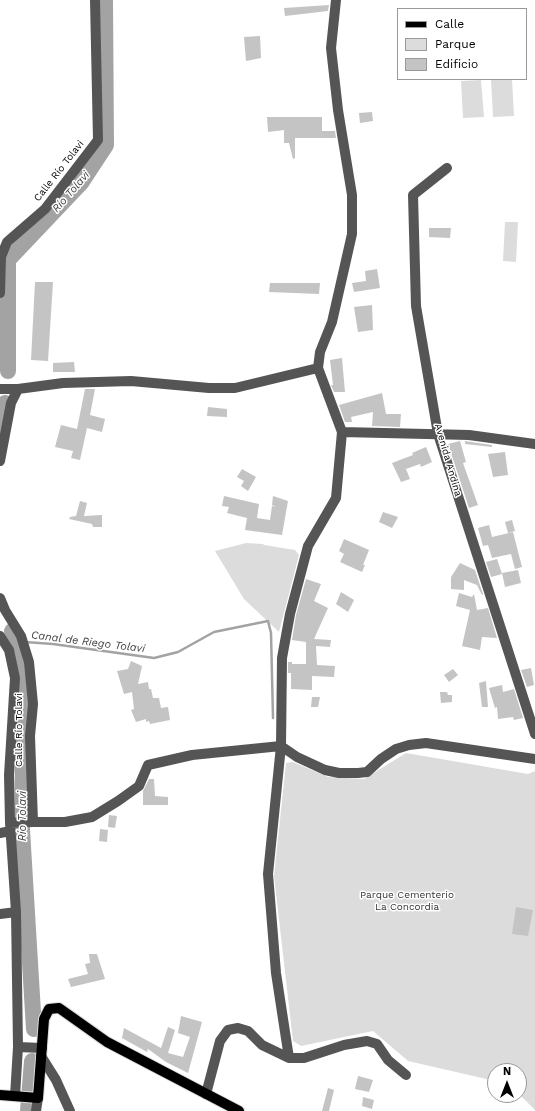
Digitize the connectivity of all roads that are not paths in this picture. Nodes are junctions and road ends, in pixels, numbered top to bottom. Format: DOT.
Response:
graph roads {
  1 [pos="95,0"];
  2 [pos="336,0"];
  3 [pos="447,168"];
  4 [pos="0,293"];
  5 [pos="318,368"];
  6 [pos="0,389"];
  7 [pos="18,389"];
  8 [pos="342,432"];
  9 [pos="438,434"];
  10 [pos="535,444"];
  11 [pos="0,461"];
  12 [pos="0,598"];
  13 [pos="0,636"];
  14 [pos="535,734"];
  15 [pos="281,746"];
  16 [pos="535,759"];
  17 [pos="4,777"];
  18 [pos="32,822"];
  19 [pos="10,826"];
  20 [pos="0,834"];
  21 [pos="16,912"];
  22 [pos="0,914"];
  23 [pos="18,1047"];
  24 [pos="42,1052"];
  25 [pos="289,1058"];
  26 [pos="406,1075"];
  27 [pos="206,1094"];
  28 [pos="0,1095"];
  29 [pos="16,1096"];
  30 [pos="38,1098"];
  31 [pos="36,1111"];
  32 [pos="70,1111"];
  33 [pos="239,1111"];
  1 -- 4 [label="street, Calle Río Tolavi"];
  2 -- 5 [label="street"];
  3 -- 9 [label="street, Avenida Andina"];
  5 -- 7 [label="street"];
  5 -- 8 [label="street"];
  6 -- 7 [label="street"];
  7 -- 11 [label="street"];
  8 -- 9 [label="street"];
  8 -- 15 [label="street"];
  9 -- 10 [label="street"];
  9 -- 14 [label="street, Avenida Andina"];
  12 -- 18 [label="street, Calle Río Tolavi"];
  13 -- 17 [label="street, Calle Río Tolavi"];
  15 -- 16 [label="street"];
  15 -- 18 [label="street"];
  15 -- 25 [label="street"];
  17 -- 19 [label="street, Calle Río Tolavi"];
  18 -- 19 [label="street"];
  19 -- 20 [label="street"];
  19 -- 21 [label="street, Calle Río Tolavi"];
  21 -- 22 [label="street"];
  21 -- 23 [label="street, Calle Río Tolavi"];
  23 -- 24 [label="street"];
  23 -- 29 [label="street, Calle Río Tolavi"];
  24 -- 27 [label="main road"];
  24 -- 30 [label="main road"];
  24 -- 32 [label="street"];
  25 -- 26 [label="street"];
  25 -- 27 [label="street"];
  27 -- 33 [label="main road"];
  28 -- 29 [label="main road"];
  29 -- 30 [label="main road"];
  30 -- 31 [label="street"];
}
